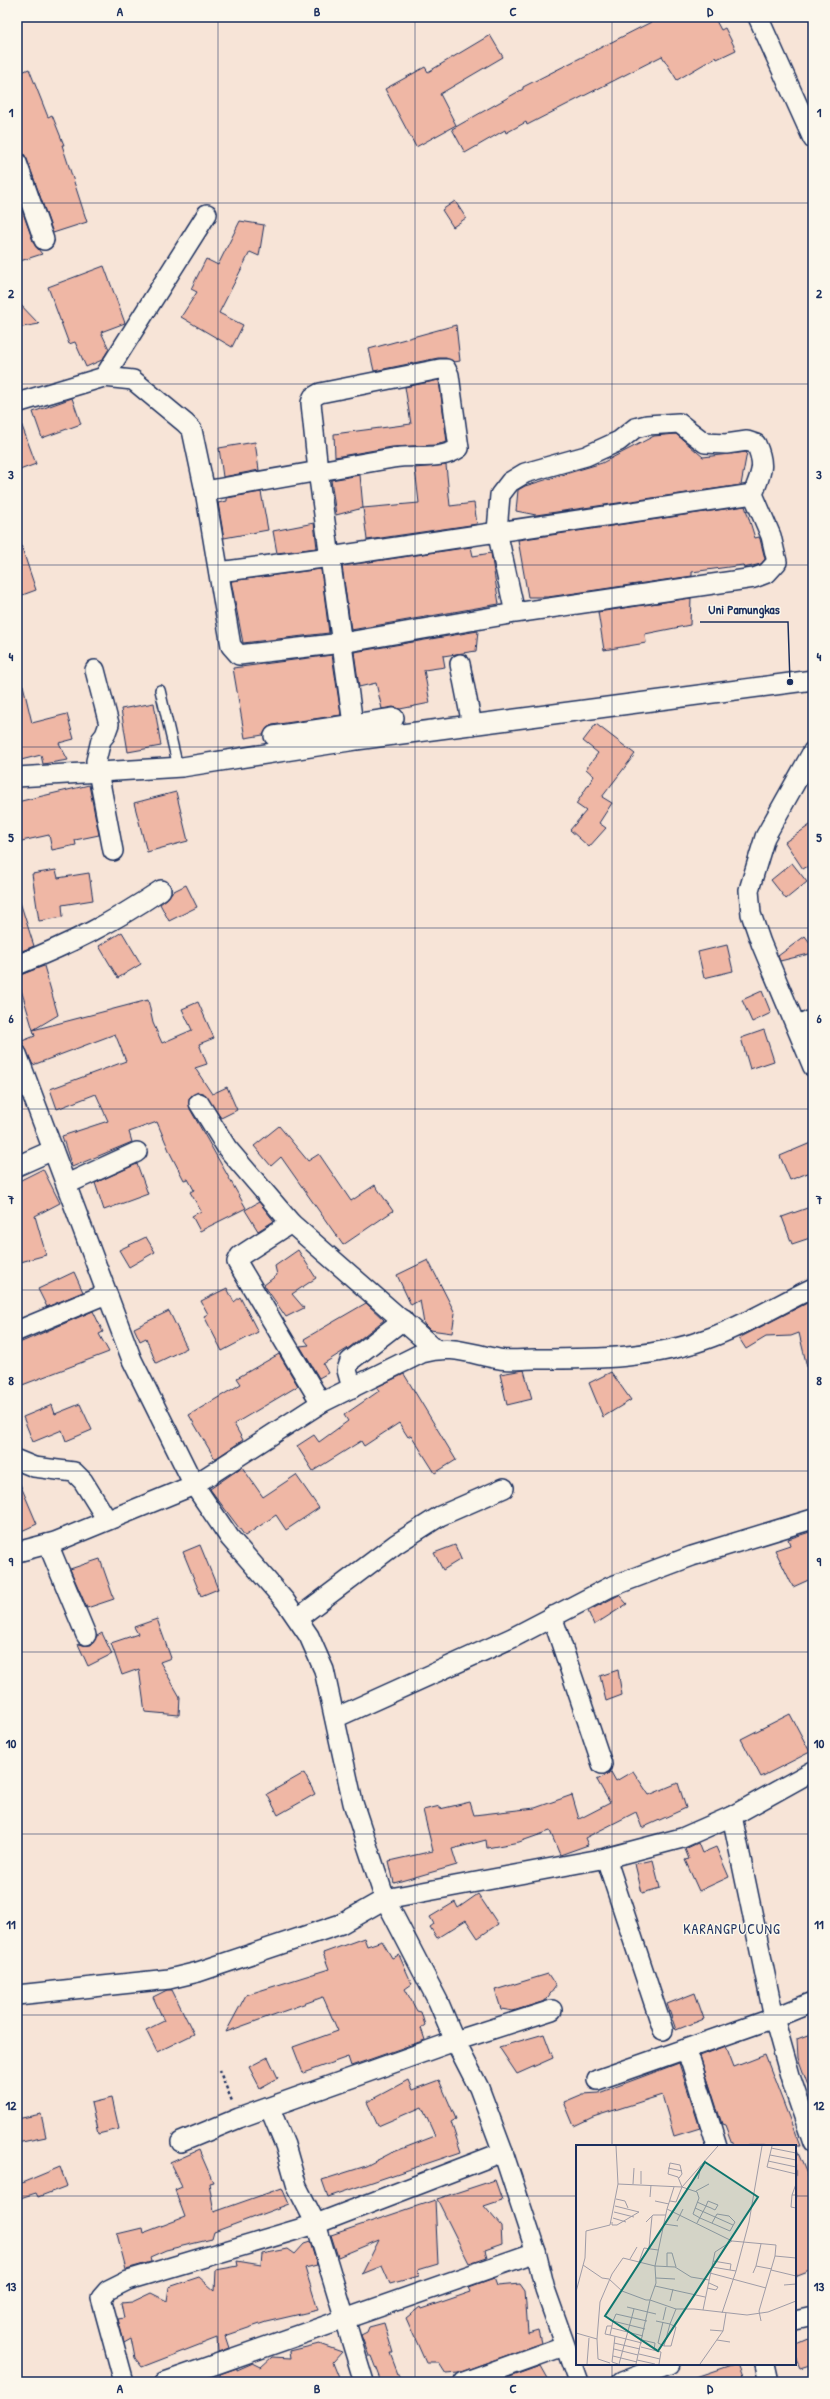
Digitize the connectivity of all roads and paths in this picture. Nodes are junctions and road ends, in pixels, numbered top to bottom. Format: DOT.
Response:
graph roads {
  1 [pos="758,17"];
  2 [pos="813,139"];
  3 [pos="17,163"];
  4 [pos="207,214"];
  5 [pos="44,240"];
  6 [pos="104,377"];
  7 [pos="17,404"];
  8 [pos="318,471"];
  9 [pos="205,491"];
  10 [pos="753,494"];
  11 [pos="497,531"];
  12 [pos="330,557"];
  13 [pos="219,572"];
  14 [pos="514,614"];
  15 [pos="342,643"];
  16 [pos="460,664"];
  17 [pos="95,670"];
  18 [pos="813,680"];
  19 [pos="160,690"];
  20 [pos="394,718"];
  21 [pos="354,724"];
  22 [pos="472,725"];
  23 [pos="274,736"];
  24 [pos="813,751"];
  25 [pos="178,767"];
  26 [pos="98,772"];
  27 [pos="17,777"];
  28 [pos="113,851"];
  29 [pos="161,890"];
  30 [pos="17,965"];
  31 [pos="805,1023"];
  32 [pos="18,1064"];
  33 [pos="813,1067"];
  34 [pos="199,1103"];
  35 [pos="53,1150"];
  36 [pos="137,1152"];
  37 [pos="17,1166"];
  38 [pos="67,1184"];
  39 [pos="291,1224"];
  40 [pos="813,1288"];
  41 [pos="106,1294"];
  42 [pos="403,1320"];
  43 [pos="17,1331"];
  44 [pos="435,1349"];
  45 [pos="352,1388"];
  46 [pos="321,1403"];
  47 [pos="17,1460"];
  48 [pos="194,1485"];
  49 [pos="504,1488"];
  50 [pos="813,1519"];
  51 [pos="107,1520"];
  52 [pos="48,1544"];
  53 [pos="17,1552"];
  54 [pos="552,1616"];
  55 [pos="298,1618"];
  56 [pos="86,1636"];
  57 [pos="335,1718"];
  58 [pos="602,1764"];
  59 [pos="813,1771"];
  60 [pos="732,1816"];
  61 [pos="606,1858"];
  62 [pos="385,1900"];
  63 [pos="17,1995"];
  64 [pos="813,2002"];
  65 [pos="552,2010"];
  66 [pos="774,2018"];
  67 [pos="663,2030"];
  68 [pos="455,2041"];
  69 [pos="684,2050"];
  70 [pos="219,2070"];
  71 [pos="597,2080"];
  72 [pos="270,2109"];
  73 [pos="238,2118"];
  74 [pos="181,2142"];
  75 [pos="813,2143"];
  76 [pos="717,2145"];
  77 [pos="503,2152"];
  78 [pos="316,2224"];
  79 [pos="536,2252"];
  80 [pos="813,2316"];
  81 [pos="344,2319"];
  82 [pos="796,2320"];
  83 [pos="564,2346"];
  84 [pos="666,2365"];
  85 [pos="765,2365"];
  86 [pos="124,2382"];
  87 [pos="166,2382"];
  88 [pos="364,2382"];
  89 [pos="464,2382"];
  90 [pos="578,2382"];
  91 [pos="621,2382"];
  92 [pos="769,2382"];
  1 -- 2 [label="street"];
  3 -- 5 [label="street"];
  4 -- 6 [label="street"];
  6 -- 7 [label="street"];
  6 -- 9 [label="street"];
  8 -- 8 [label="street"];
  8 -- 9 [label="street"];
  8 -- 12 [label="street"];
  9 -- 13 [label="street"];
  10 -- 11 [label="street"];
  10 -- 11 [label="street"];
  10 -- 14 [label="street"];
  11 -- 12 [label="street"];
  11 -- 14 [label="street"];
  12 -- 13 [label="street"];
  12 -- 15 [label="street"];
  13 -- 15 [label="street"];
  14 -- 15 [label="street"];
  15 -- 21 [label="street"];
  16 -- 22 [label="street"];
  17 -- 26 [label="street"];
  18 -- 22 [label="street"];
  19 -- 25 [label="lane"];
  20 -- 21 [label="street"];
  21 -- 23 [label="street"];
  22 -- 25 [label="street"];
  24 -- 31 [label="street"];
  25 -- 26 [label="street"];
  26 -- 27 [label="street"];
  26 -- 28 [label="street"];
  29 -- 30 [label="street"];
  31 -- 33 [label="street"];
  32 -- 35 [label="street"];
  34 -- 39 [label="street"];
  35 -- 37 [label="street"];
  35 -- 38 [label="street"];
  36 -- 38 [label="street"];
  38 -- 41 [label="street"];
  39 -- 42 [label="street"];
  39 -- 46 [label="street"];
  40 -- 44 [label="street"];
  41 -- 43 [label="street"];
  41 -- 48 [label="street"];
  42 -- 44 [label="street"];
  42 -- 45 [label="street"];
  44 -- 45 [label="street"];
  45 -- 46 [label="street"];
  46 -- 48 [label="street"];
  47 -- 51 [label="street"];
  48 -- 51 [label="street"];
  48 -- 55 [label="street"];
  49 -- 55 [label="street"];
  50 -- 54 [label="street"];
  51 -- 52 [label="street"];
  52 -- 53 [label="street"];
  52 -- 56 [label="street"];
  54 -- 57 [label="street"];
  54 -- 58 [label="street"];
  55 -- 57 [label="street"];
  57 -- 62 [label="street"];
  59 -- 60 [label="street"];
  60 -- 61 [label="street"];
  60 -- 66 [label="street"];
  61 -- 62 [label="street"];
  61 -- 67 [label="street"];
  62 -- 63 [label="street"];
  62 -- 68 [label="street"];
  64 -- 66 [label="street"];
  65 -- 68 [label="street"];
  66 -- 69 [label="street"];
  66 -- 75 [label="street"];
  68 -- 72 [label="street"];
  68 -- 77 [label="street"];
  69 -- 71 [label="street"];
  69 -- 76 [label="street"];
  70 -- 73 [label="path"];
  72 -- 73 [label="street"];
  72 -- 78 [label="street"];
  73 -- 74 [label="street"];
  77 -- 78 [label="street"];
  77 -- 79 [label="street"];
  78 -- 81 [label="street"];
  78 -- 86 [label="street"];
  79 -- 81 [label="street"];
  79 -- 83 [label="street"];
  80 -- 82 [label="street"];
  81 -- 87 [label="street"];
  81 -- 88 [label="street"];
  83 -- 89 [label="street"];
  83 -- 90 [label="street"];
  84 -- 91 [label="street"];
  85 -- 92 [label="street"];
}
